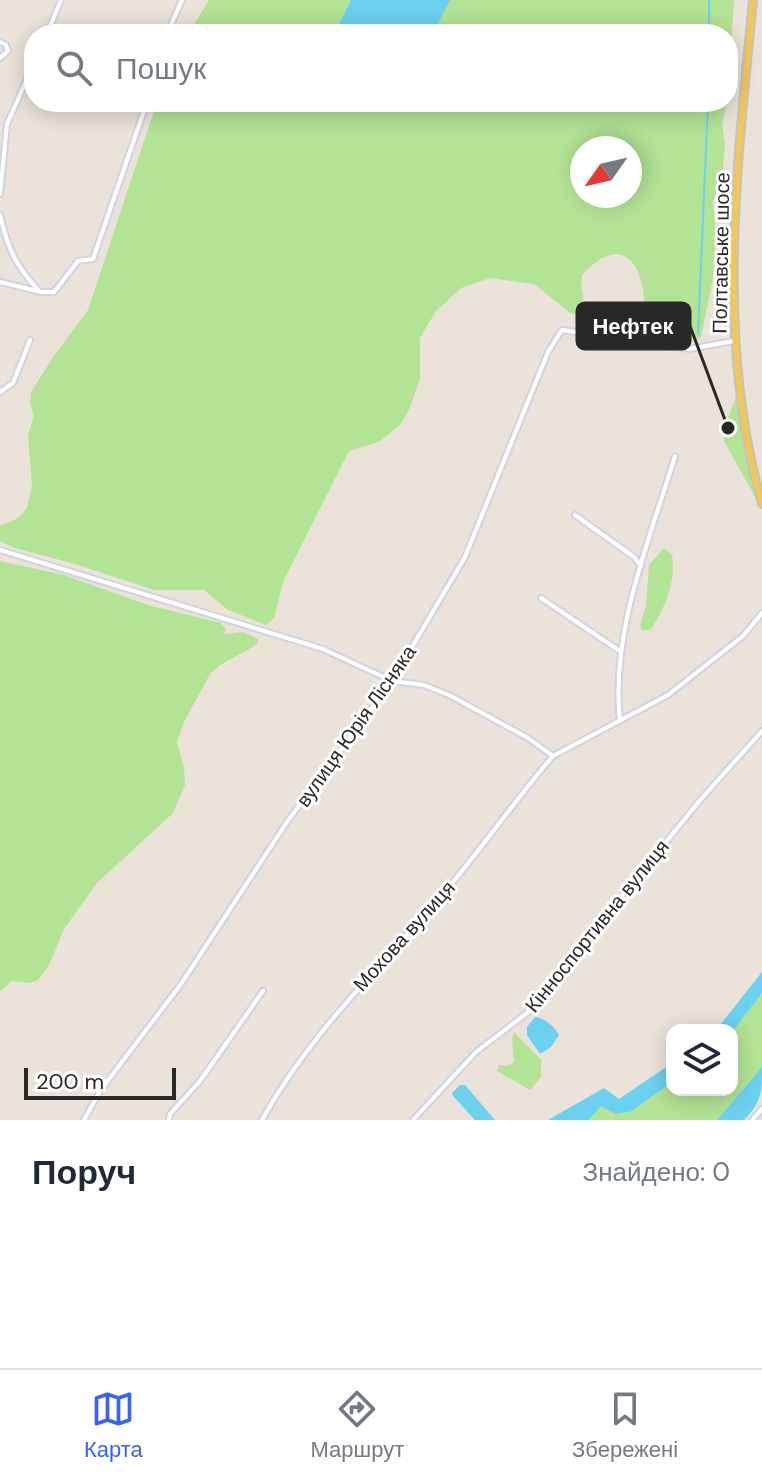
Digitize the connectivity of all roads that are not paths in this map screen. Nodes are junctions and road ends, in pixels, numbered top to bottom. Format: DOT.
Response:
graph roads {
  1 [pos="61,0"];
  2 [pos="182,0"];
  3 [pos="753,0"];
  4 [pos="51,24"];
  5 [pos="171,24"];
  6 [pos="0,42"];
  7 [pos="0,58"];
  8 [pos="24,86"];
  9 [pos="144,112"];
  10 [pos="0,194"];
  11 [pos="0,215"];
  12 [pos="0,282"];
  13 [pos="41,292"];
  14 [pos="30,340"];
  15 [pos="734,341"];
  16 [pos="0,392"];
  17 [pos="675,456"];
  18 [pos="762,504"];
  19 [pos="575,515"];
  20 [pos="0,550"];
  21 [pos="641,566"];
  22 [pos="541,598"];
  23 [pos="762,613"];
  24 [pos="620,651"];
  25 [pos="392,681"];
  26 [pos="620,721"];
  27 [pos="762,731"];
  28 [pos="553,756"];
  29 [pos="263,991"];
  30 [pos="762,1109"];
  31 [pos="84,1120"];
  32 [pos="169,1120"];
  33 [pos="262,1120"];
  34 [pos="413,1120"];
  35 [pos="752,1120"];
  1 -- 4 [label="street"];
  2 -- 5 [label="street"];
  3 -- 15 [label="main road, Полтавське шосе"];
  6 -- 7 [label="street"];
  8 -- 10 [label="street"];
  9 -- 13 [label="street"];
  11 -- 13 [label="street"];
  12 -- 13 [label="street"];
  14 -- 16 [label="street"];
  15 -- 18 [label="main road, Полтавське шосе"];
  15 -- 25 [label="street, вулиця Юрія Лісняка"];
  17 -- 21 [label="street"];
  19 -- 21 [label="street"];
  20 -- 25 [label="street"];
  21 -- 24 [label="street"];
  22 -- 24 [label="street"];
  23 -- 26 [label="street, Мохова вулиця"];
  24 -- 26 [label="street"];
  25 -- 28 [label="street"];
  25 -- 31 [label="street, вулиця Юрія Лісняка"];
  26 -- 28 [label="street, Мохова вулиця"];
  27 -- 34 [label="street, Кінноспортивна вулиця"];
  28 -- 33 [label="street, Мохова вулиця"];
  29 -- 32 [label="street"];
  30 -- 35 [label="street"];
}
